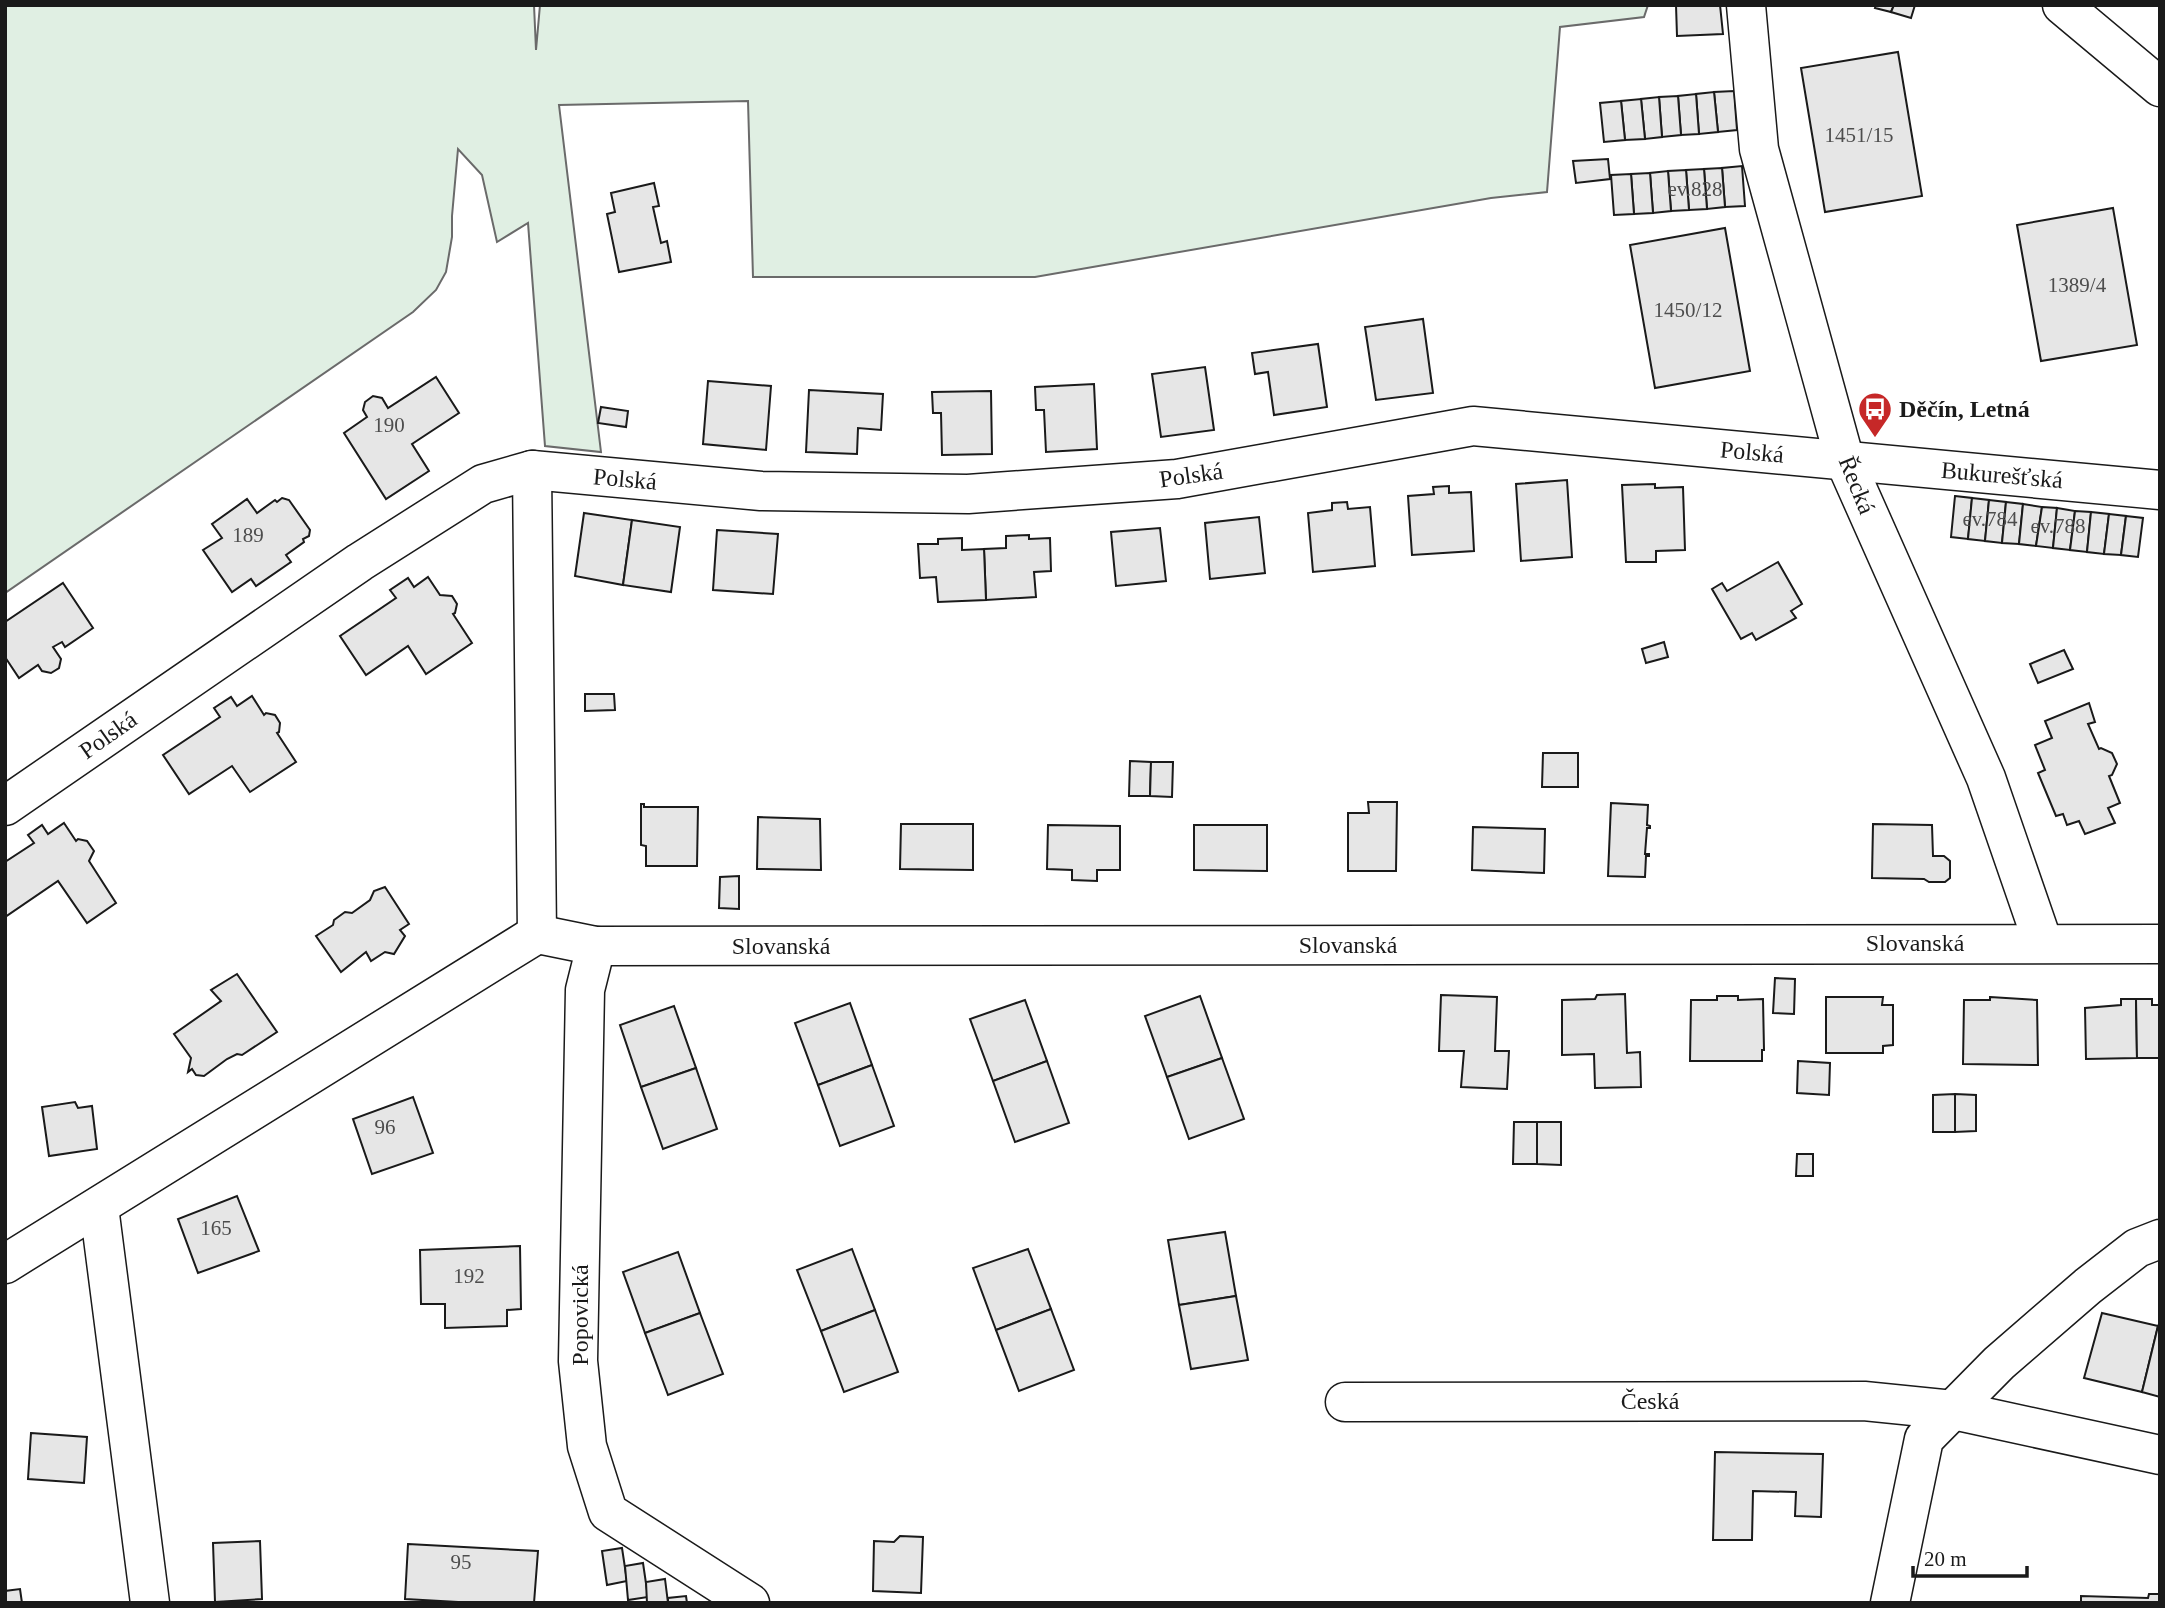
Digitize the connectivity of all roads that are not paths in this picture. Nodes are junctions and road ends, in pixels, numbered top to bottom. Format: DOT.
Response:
graph roads {
  1 [pos="1746,5"];
  2 [pos="2062,5"];
  3 [pos="2160,87"];
  4 [pos="1845,461"];
  5 [pos="532,470"];
  6 [pos="2160,490"];
  7 [pos="5,806"];
  8 [pos="537,934"];
  9 [pos="2043,943"];
  10 [pos="2160,944"];
  11 [pos="596,946"];
  12 [pos="99,1207"];
  13 [pos="2160,1238"];
  14 [pos="5,1264"];
  15 [pos="1345,1402"];
  16 [pos="1953,1410"];
  17 [pos="2160,1455"];
  18 [pos="150,1603"];
  19 [pos="750,1603"];
  20 [pos="1890,1603"];
  1 -- 4 [label="street, Řecká"];
  2 -- 3 [label="street"];
  4 -- 5 [label="street, Polská"];
  4 -- 6 [label="street, Bukurešťská"];
  4 -- 9 [label="street, Řecká"];
  5 -- 7 [label="street, Polská"];
  5 -- 8 [label="street"];
  8 -- 11 [label="street, Slovanská"];
  8 -- 12 [label="street"];
  9 -- 10 [label="street, Slovanská"];
  9 -- 11 [label="street, Slovanská"];
  11 -- 19 [label="street, Popovická"];
  12 -- 14 [label="street"];
  12 -- 18 [label="street"];
  13 -- 16 [label="street"];
  15 -- 16 [label="street, Česká"];
  16 -- 17 [label="street, Česká"];
  16 -- 20 [label="street"];
}
